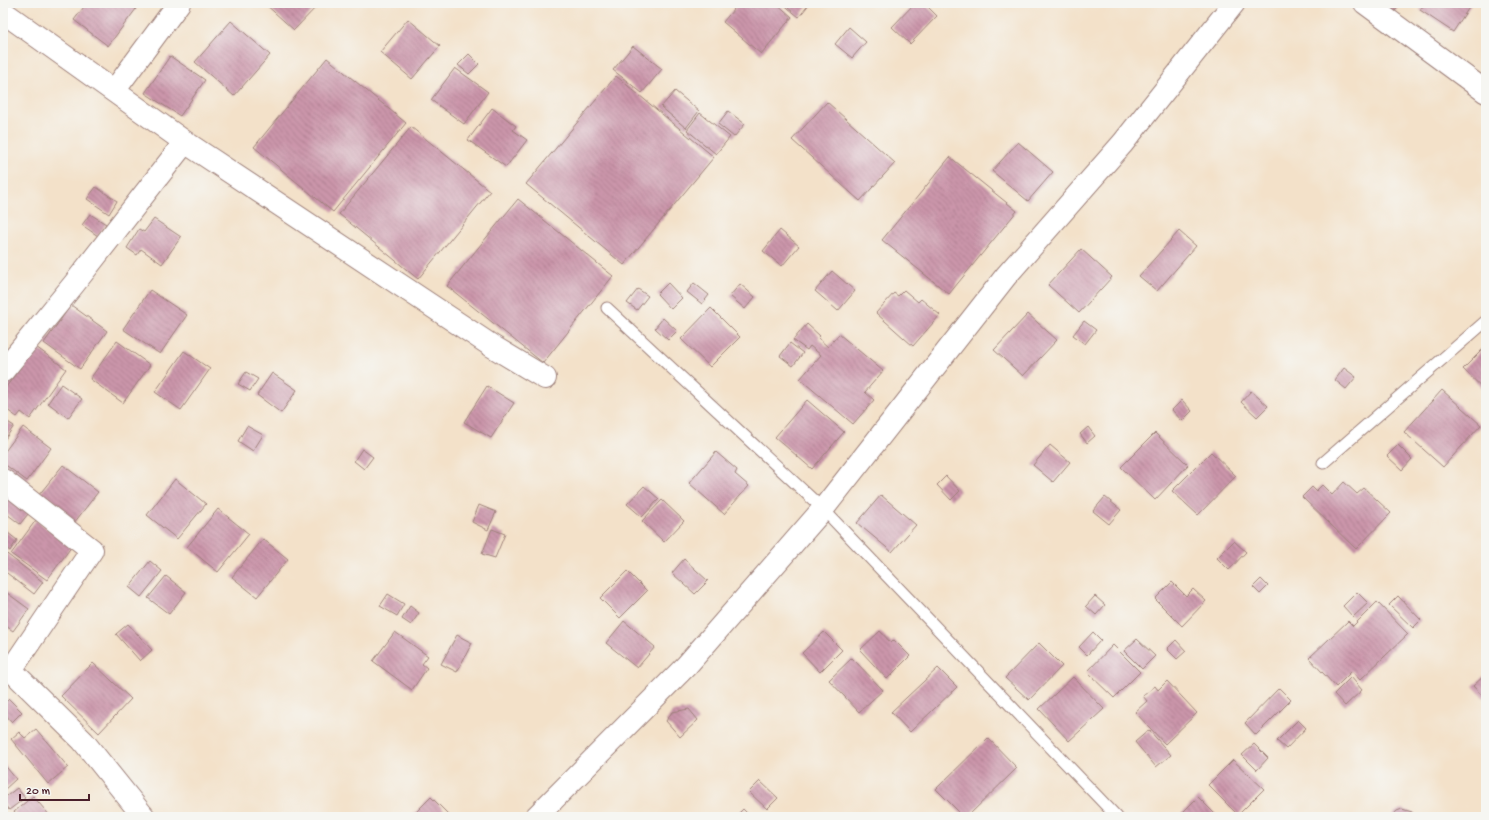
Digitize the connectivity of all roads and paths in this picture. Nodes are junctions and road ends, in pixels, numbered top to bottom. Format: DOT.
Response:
graph roads {
  1 [pos="179,3"];
  2 [pos="1234,3"];
  3 [pos="1365,3"];
  4 [pos="3,12"];
  5 [pos="114,91"];
  6 [pos="1486,92"];
  7 [pos="185,142"];
  8 [pos="607,308"];
  9 [pos="1486,321"];
  10 [pos="3,371"];
  11 [pos="546,378"];
  12 [pos="1323,463"];
  13 [pos="3,480"];
  14 [pos="822,509"];
  15 [pos="7,669"];
  16 [pos="144,817"];
  17 [pos="536,817"];
  18 [pos="1117,817"];
  1 -- 5 [label="street"];
  2 -- 14 [label="street"];
  3 -- 6 [label="street"];
  4 -- 5 [label="street"];
  5 -- 7 [label="street"];
  7 -- 10 [label="street"];
  7 -- 11 [label="street"];
  8 -- 14 [label="lane"];
  9 -- 12 [label="lane"];
  13 -- 15 [label="street"];
  14 -- 17 [label="street"];
  14 -- 18 [label="lane"];
  15 -- 16 [label="street"];
}
